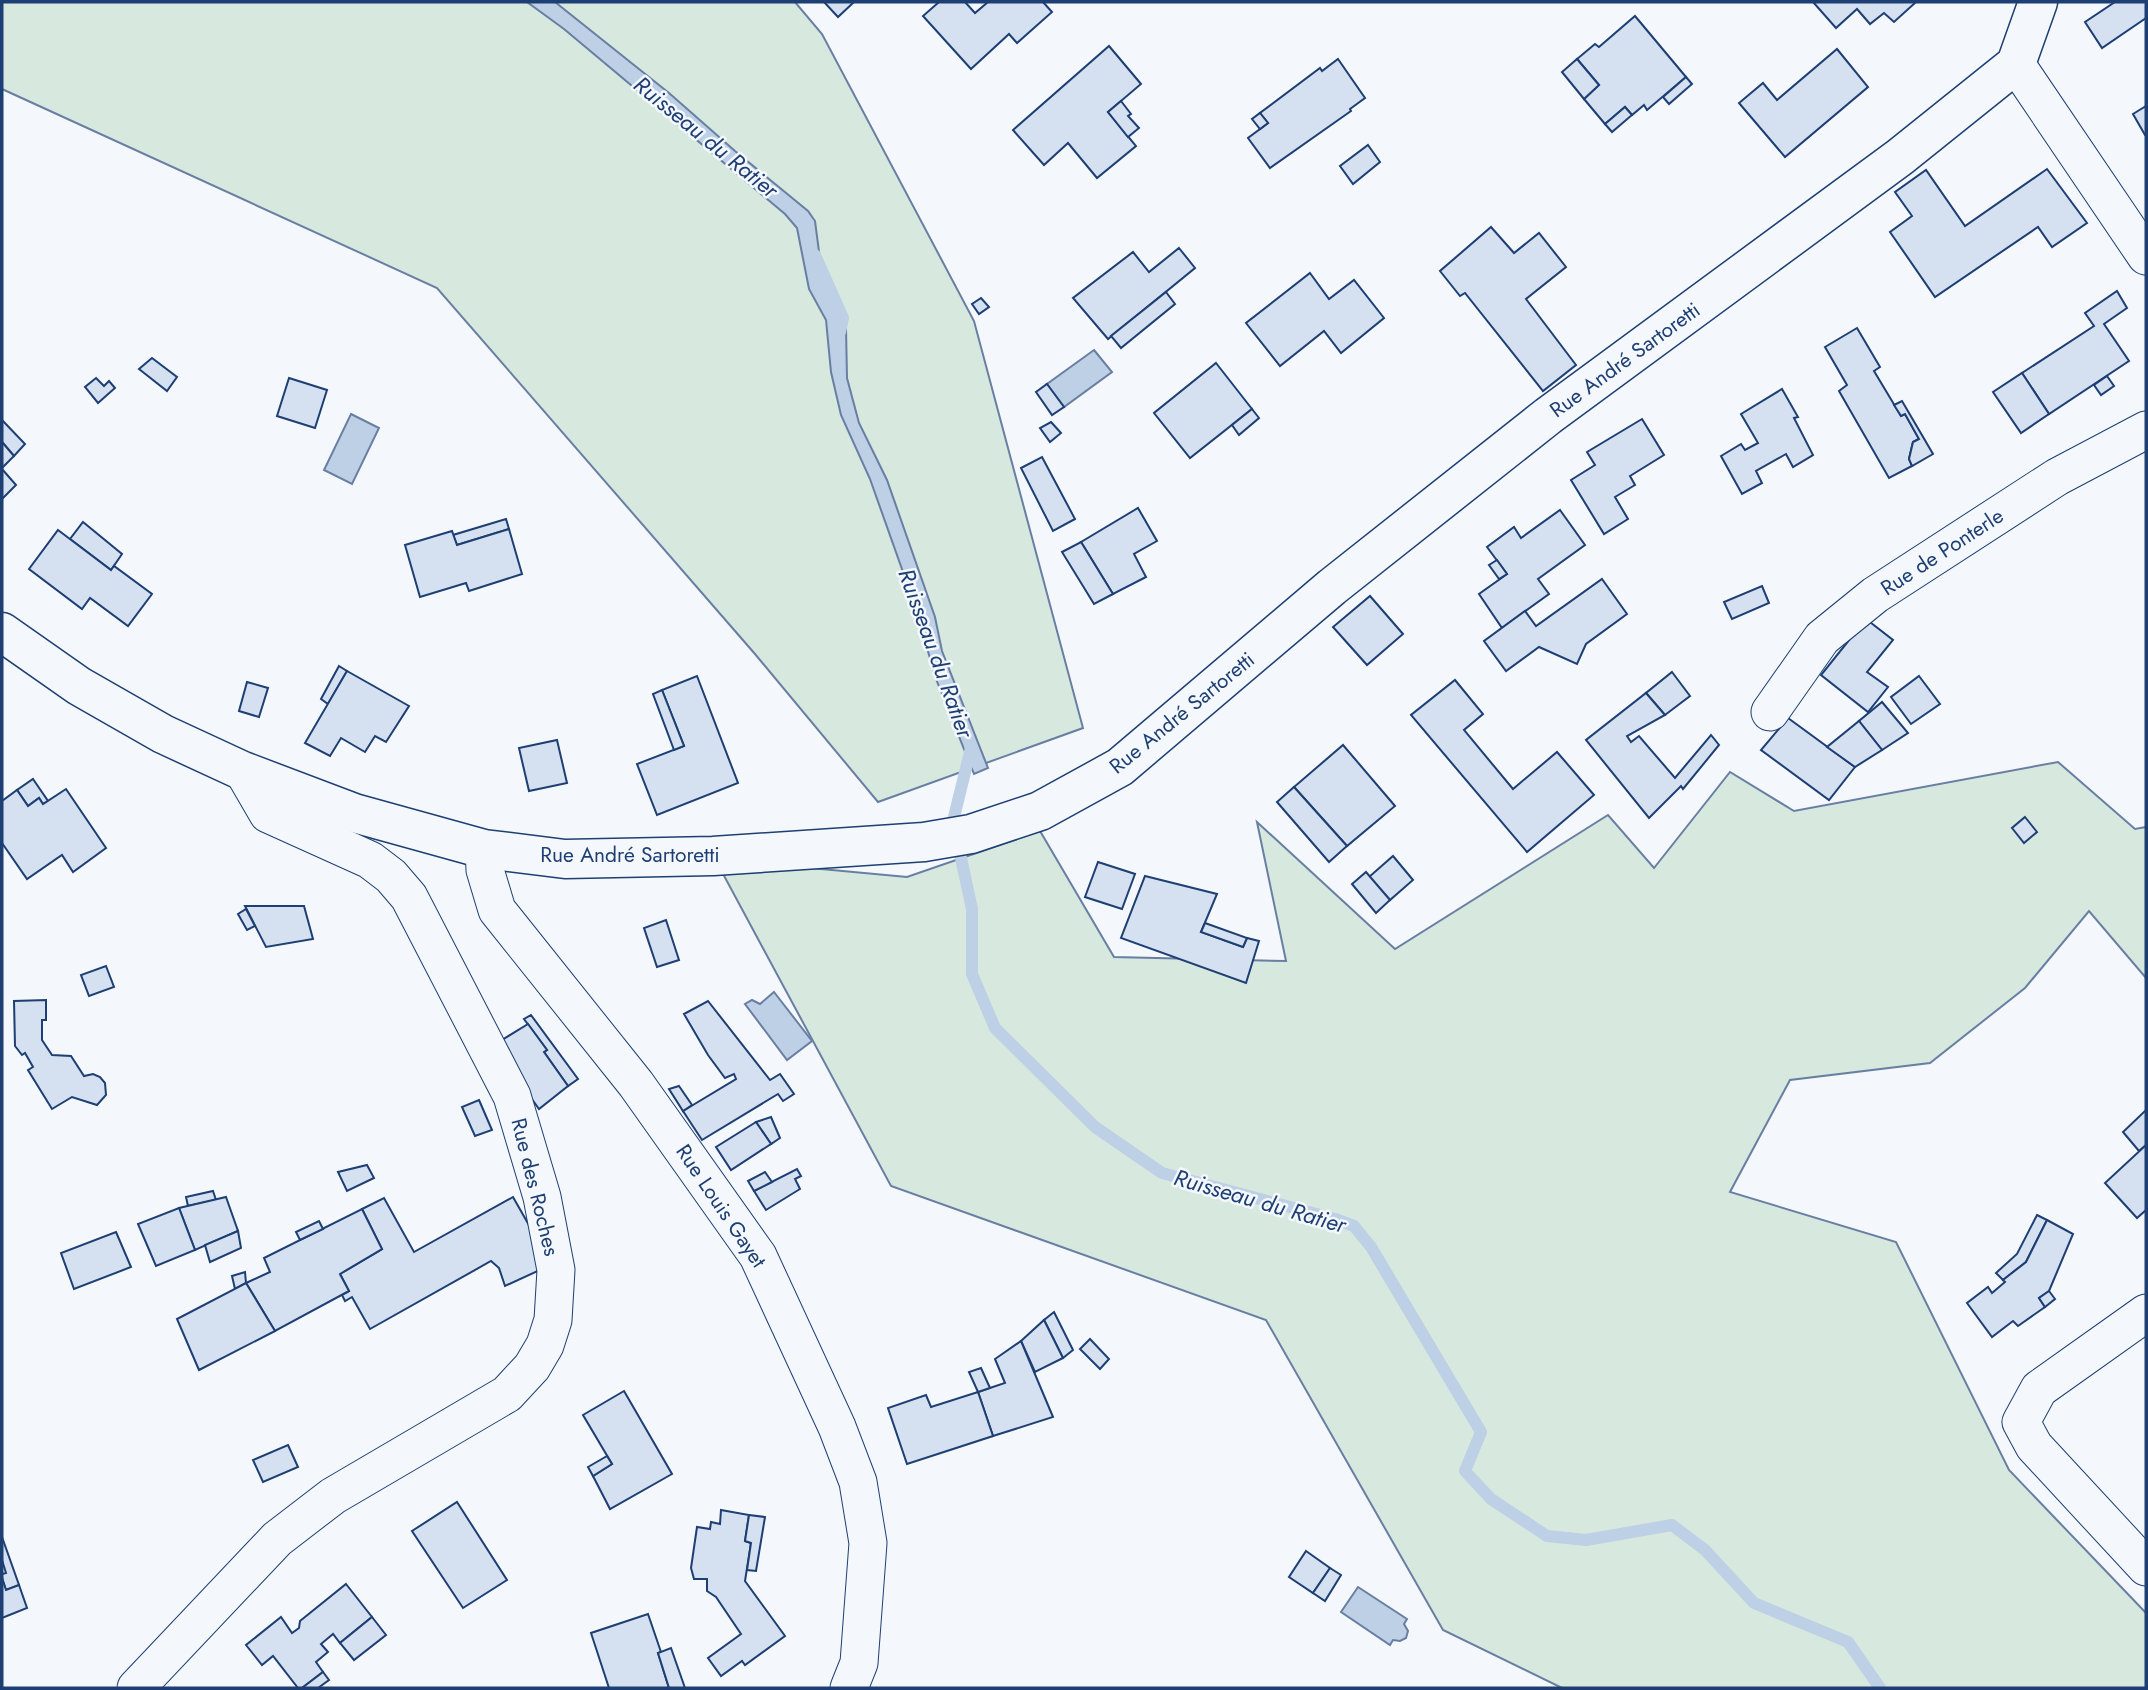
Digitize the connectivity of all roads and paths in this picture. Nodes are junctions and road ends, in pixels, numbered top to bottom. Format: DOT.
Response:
graph roads {
  1 [pos="2038,2"];
  2 [pos="2016,64"];
  3 [pos="2146,256"];
  4 [pos="2146,430"];
  5 [pos="2,632"];
  6 [pos="1770,712"];
  7 [pos="243,771"];
  8 [pos="484,849"];
  9 [pos="2146,1313"];
  10 [pos="2146,1567"];
  11 [pos="136,1688"];
  12 [pos="849,1688"];
  1 -- 2 [label="street"];
  2 -- 3 [label="street"];
  2 -- 8 [label="street, Rue André Sartoretti"];
  4 -- 6 [label="street, Rue de Ponterle"];
  5 -- 7 [label="street, Rue André Sartoretti"];
  7 -- 8 [label="street, Rue André Sartoretti"];
  7 -- 11 [label="street, Rue des Roches"];
  8 -- 12 [label="street, Rue Louis Gayet"];
  9 -- 10 [label="street"];
}
